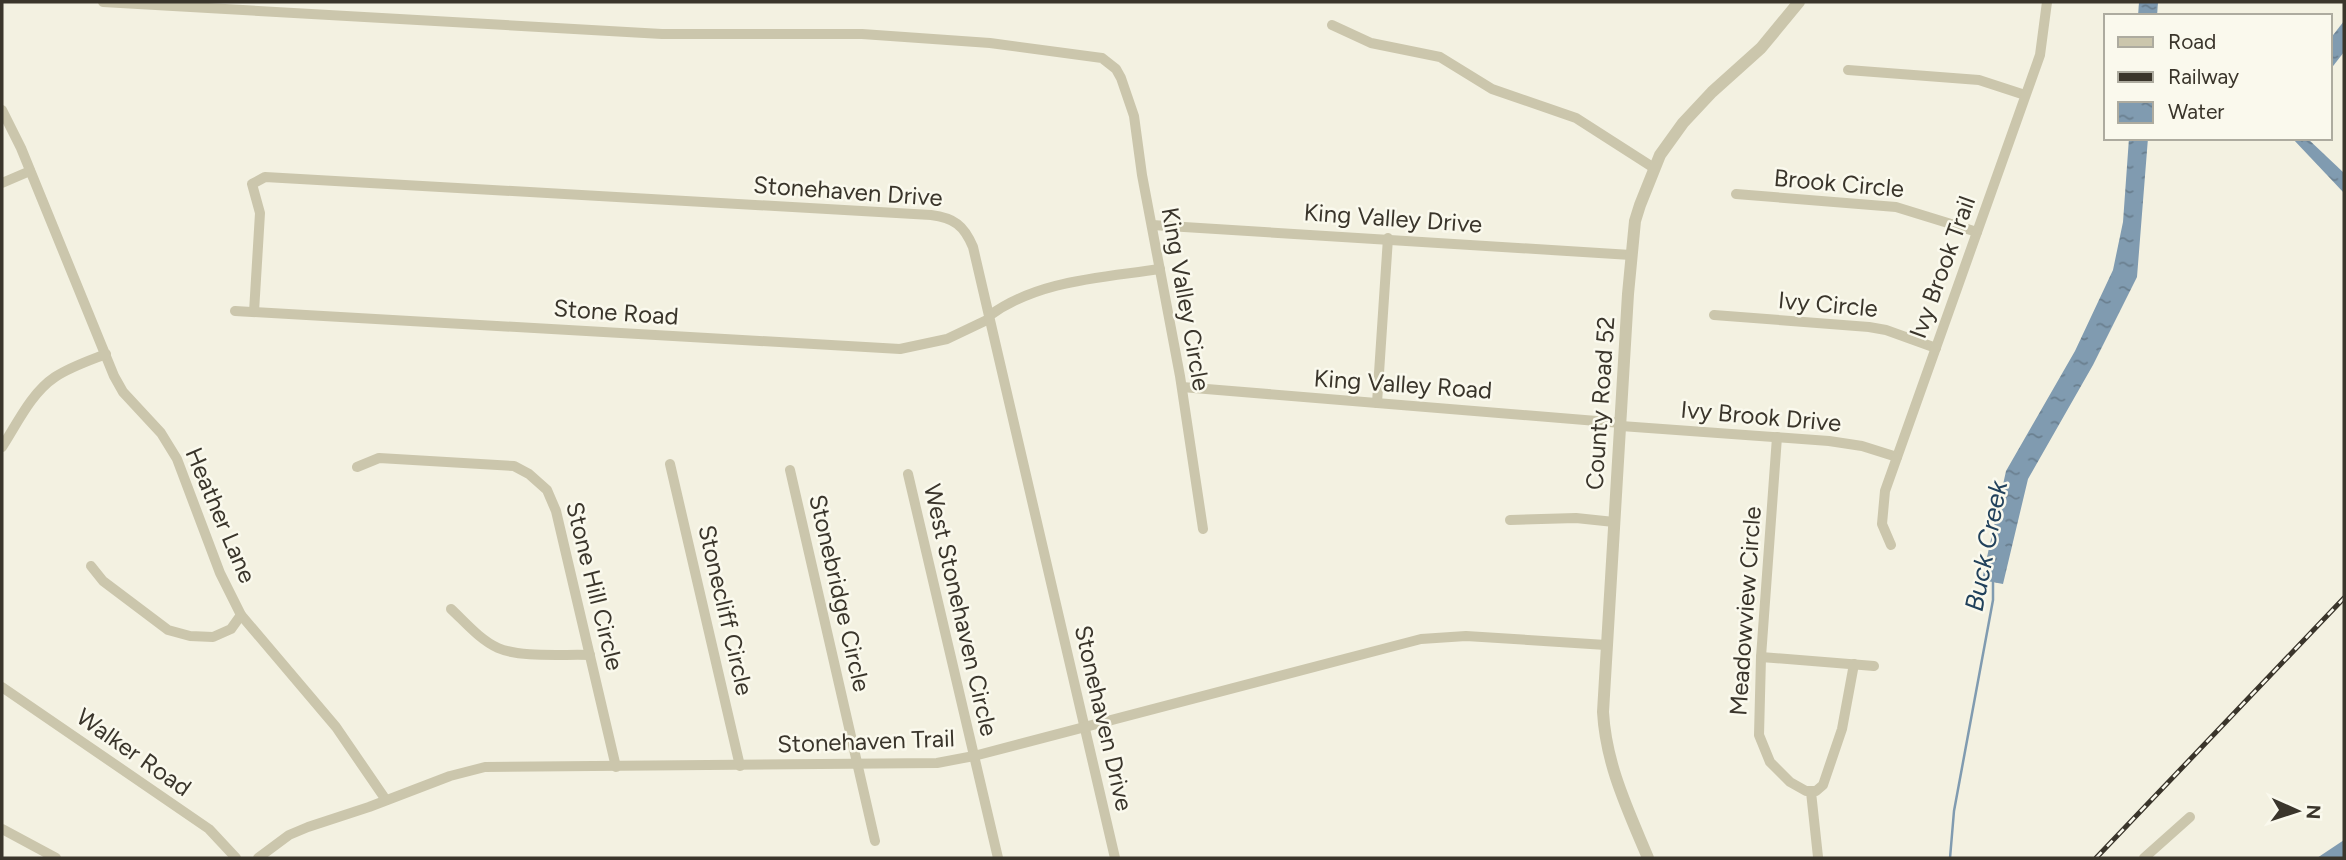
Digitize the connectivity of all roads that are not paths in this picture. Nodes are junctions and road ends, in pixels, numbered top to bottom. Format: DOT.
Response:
graph roads {
  1 [pos="103,2"];
  2 [pos="1800,2"];
  3 [pos="2047,2"];
  4 [pos="140,3"];
  5 [pos="1332,25"];
  6 [pos="1848,70"];
  7 [pos="2025,95"];
  8 [pos="2,110"];
  9 [pos="1654,168"];
  10 [pos="30,171"];
  11 [pos="2,183"];
  12 [pos="1735,194"];
  13 [pos="1153,225"];
  14 [pos="1977,232"];
  15 [pos="1388,239"];
  16 [pos="1631,255"];
  17 [pos="1160,269"];
  18 [pos="235,311"];
  19 [pos="254,312"];
  20 [pos="1714,316"];
  21 [pos="989,318"];
  22 [pos="1936,348"];
  23 [pos="106,354"];
  24 [pos="1182,387"];
  25 [pos="1377,403"];
  26 [pos="1621,425"];
  27 [pos="1777,437"];
  28 [pos="2,447"];
  29 [pos="1897,457"];
  30 [pos="670,464"];
  31 [pos="357,467"];
  32 [pos="790,470"];
  33 [pos="908,474"];
  34 [pos="1510,520"];
  35 [pos="1614,522"];
  36 [pos="1203,529"];
  37 [pos="1891,545"];
  38 [pos="91,566"];
  39 [pos="452,609"];
  40 [pos="241,615"];
  41 [pos="1606,645"];
  42 [pos="590,655"];
  43 [pos="1761,657"];
  44 [pos="1854,664"];
  45 [pos="1874,666"];
  46 [pos="2,687"];
  47 [pos="1085,727"];
  48 [pos="974,756"];
  49 [pos="857,765"];
  50 [pos="740,766"];
  51 [pos="616,767"];
  52 [pos="1811,792"];
  53 [pos="386,800"];
  54 [pos="2190,817"];
  55 [pos="2,829"];
  56 [pos="875,841"];
  57 [pos="1818,857"];
  58 [pos="56,858"];
  59 [pos="236,858"];
  60 [pos="258,858"];
  61 [pos="998,858"];
  62 [pos="1115,858"];
  63 [pos="1648,858"];
  64 [pos="2144,858"];
  1 -- 4 [label="street"];
  2 -- 9 [label="street, County Road 52"];
  3 -- 7 [label="street, Ivy Brook Trail"];
  4 -- 13 [label="street, King Valley Circle"];
  5 -- 9 [label="street"];
  6 -- 7 [label="street"];
  7 -- 14 [label="street, Ivy Brook Trail"];
  8 -- 10 [label="street, Heather Lane"];
  9 -- 16 [label="street, County Road 52"];
  10 -- 11 [label="street"];
  10 -- 23 [label="street, Heather Lane"];
  12 -- 14 [label="street, Brook Circle"];
  13 -- 15 [label="street, King Valley Drive"];
  13 -- 17 [label="street, King Valley Circle"];
  14 -- 22 [label="street, Ivy Brook Trail"];
  15 -- 16 [label="street, King Valley Drive"];
  15 -- 25 [label="street"];
  16 -- 26 [label="street, County Road 52"];
  17 -- 21 [label="street, Stone Road"];
  17 -- 24 [label="street, King Valley Circle"];
  18 -- 19 [label="street, Stone Road"];
  19 -- 21 [label="street, Stone Road"];
  19 -- 21 [label="street, Stonehaven Drive"];
  20 -- 22 [label="street, Ivy Circle"];
  21 -- 47 [label="street, Stonehaven Drive"];
  22 -- 29 [label="street, Ivy Brook Trail"];
  23 -- 28 [label="street"];
  23 -- 40 [label="street, Heather Lane"];
  24 -- 25 [label="street, King Valley Road"];
  24 -- 36 [label="street, King Valley Circle"];
  25 -- 26 [label="street, King Valley Road"];
  26 -- 27 [label="street, Ivy Brook Drive"];
  26 -- 35 [label="street, County Road 52"];
  27 -- 29 [label="street, Ivy Brook Drive"];
  27 -- 43 [label="street, Meadowview Circle"];
  29 -- 37 [label="street, Ivy Brook Trail"];
  30 -- 50 [label="street, Stonecliff Circle"];
  31 -- 42 [label="street, Stone Hill Circle"];
  32 -- 49 [label="street, Stonebridge Circle"];
  33 -- 48 [label="street, West Stonehaven Circle"];
  34 -- 35 [label="street"];
  35 -- 41 [label="street, County Road 52"];
  38 -- 40 [label="street"];
  39 -- 42 [label="street"];
  40 -- 53 [label="street, Heather Lane"];
  41 -- 47 [label="street, Stonehaven Trail"];
  41 -- 63 [label="street, County Road 52"];
  42 -- 51 [label="street, Stone Hill Circle"];
  43 -- 44 [label="street"];
  43 -- 52 [label="street, Meadowview Circle"];
  44 -- 45 [label="street"];
  44 -- 52 [label="street"];
  46 -- 59 [label="street, Walker Road"];
  47 -- 48 [label="street, Stonehaven Trail"];
  47 -- 62 [label="street, Stonehaven Drive"];
  48 -- 49 [label="street, Stonehaven Trail"];
  48 -- 61 [label="street, West Stonehaven Circle"];
  49 -- 50 [label="street, Stonehaven Trail"];
  49 -- 56 [label="street, Stonebridge Circle"];
  50 -- 51 [label="street, Stonehaven Trail"];
  51 -- 53 [label="street, Stonehaven Trail"];
  52 -- 57 [label="street"];
  53 -- 60 [label="street, Stonehaven Trail"];
  54 -- 64 [label="street"];
  55 -- 58 [label="street"];
}
